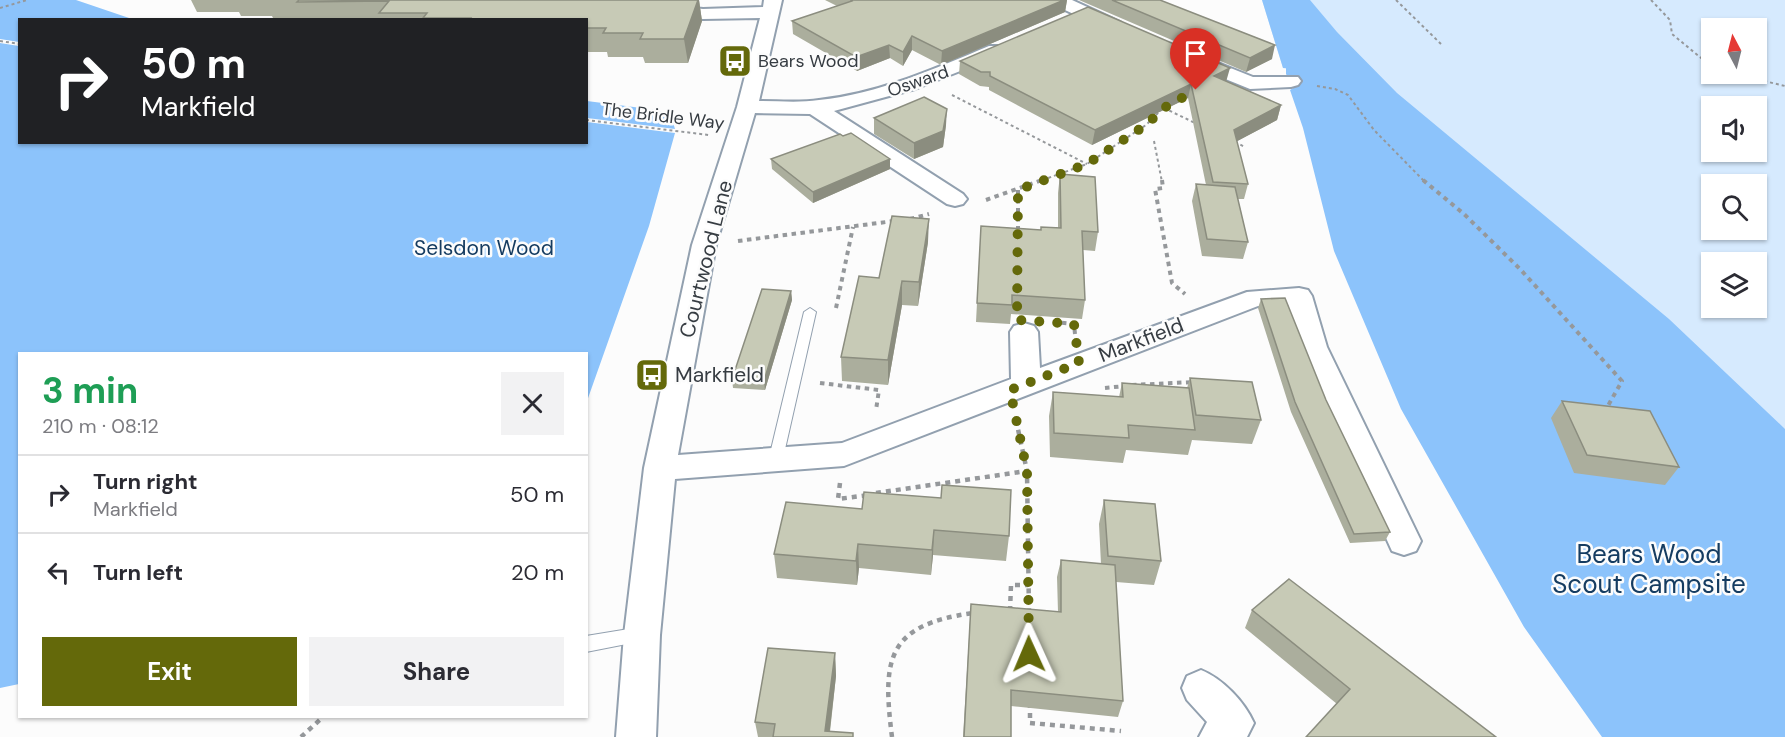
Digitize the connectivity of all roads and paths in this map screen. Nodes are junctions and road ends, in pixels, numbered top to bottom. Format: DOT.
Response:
graph roads {
  1 [pos="27,0"];
  2 [pos="637,0"];
  3 [pos="1058,0"];
  4 [pos="1396,0"];
  5 [pos="1651,0"];
  6 [pos="770,6"];
  7 [pos="0,8"];
  8 [pos="1083,13"];
  9 [pos="1064,21"];
  10 [pos="1135,34"];
  11 [pos="0,41"];
  12 [pos="1014,42"];
  13 [pos="18,44"];
  14 [pos="1441,44"];
  15 [pos="1176,52"];
  16 [pos="1701,58"];
  17 [pos="1767,80"];
  18 [pos="925,81"];
  19 [pos="1291,81"];
  20 [pos="1785,86"];
  21 [pos="1173,103"];
  22 [pos="747,107"];
  23 [pos="814,107"];
  24 [pos="1164,108"];
  25 [pos="588,120"];
  26 [pos="1136,120"];
  27 [pos="1146,125"];
  28 [pos="1204,127"];
  29 [pos="737,138"];
  30 [pos="1154,141"];
  31 [pos="1235,142"];
  32 [pos="1245,147"];
  33 [pos="1087,164"];
  34 [pos="1018,190"];
  35 [pos="958,203"];
  36 [pos="854,227"];
  37 [pos="1008,229"];
  38 [pos="1018,230"];
  39 [pos="1018,241"];
  40 [pos="704,245"];
  41 [pos="835,310"];
  42 [pos="810,312"];
  43 [pos="1208,314"];
  44 [pos="1051,322"];
  45 [pos="1024,332"];
  46 [pos="1079,363"];
  47 [pos="821,374"];
  48 [pos="1200,382"];
  49 [pos="1018,387"];
  50 [pos="1096,389"];
  51 [pos="1603,414"];
  52 [pos="856,450"];
  53 [pos="776,458"];
  54 [pos="660,468"];
  55 [pos="1027,471"];
  56 [pos="1404,541"];
  57 [pos="1028,585"];
  58 [pos="975,612"];
  59 [pos="998,614"];
  60 [pos="1029,620"];
  61 [pos="642,635"];
  62 [pos="588,644"];
  63 [pos="1202,688"];
  64 [pos="1030,700"];
  65 [pos="322,718"];
  66 [pos="1121,731"];
  67 [pos="301,737"];
  68 [pos="636,737"];
  69 [pos="892,737"];
  70 [pos="1219,737"];
  1 -- 7 [label="path"];
  2 -- 6 [label="street"];
  3 -- 8 [label="street"];
  4 -- 14 [label="path"];
  5 -- 16 [label="path"];
  6 -- 22 [label="street, Courtwood Lane"];
  8 -- 9 [label="street"];
  8 -- 10 [label="street"];
  11 -- 13 [label="path"];
  12 -- 18 [label="street, Osward"];
  15 -- 19 [label="street"];
  17 -- 20 [label="path"];
  18 -- 23 [label="street, Osward"];
  18 -- 33 [label="path"];
  19 -- 51 [label="path"];
  21 -- 24 [label="path"];
  22 -- 23 [label="street, Osward"];
  22 -- 29 [label="street, Courtwood Lane"];
  23 -- 35 [label="street"];
  24 -- 27 [label="path"];
  24 -- 28 [label="path"];
  25 -- 29 [label="path, The Bridle Way"];
  26 -- 27 [label="path"];
  27 -- 33 [label="path"];
  29 -- 40 [label="street, Courtwood Lane"];
  30 -- 43 [label="path"];
  31 -- 32 [label="path"];
  33 -- 34 [label="path"];
  34 -- 35 [label="path"];
  34 -- 38 [label="path"];
  35 -- 36 [label="path"];
  36 -- 40 [label="path"];
  36 -- 41 [label="path"];
  37 -- 38 [label="path"];
  38 -- 39 [label="path"];
  40 -- 54 [label="street, Courtwood Lane"];
  42 -- 53 [label="lane"];
  43 -- 46 [label="street, Markfield"];
  43 -- 56 [label="street, Markfield"];
  44 -- 46 [label="path"];
  45 -- 49 [label="street"];
  46 -- 49 [label="street, Markfield"];
  47 -- 52 [label="path"];
  48 -- 50 [label="path"];
  49 -- 52 [label="street, Markfield"];
  49 -- 55 [label="path"];
  52 -- 53 [label="street, Markfield"];
  52 -- 55 [label="path"];
  53 -- 54 [label="street, Markfield"];
  54 -- 61 [label="street, Courtwood Lane"];
  55 -- 57 [label="path"];
  57 -- 59 [label="path"];
  57 -- 60 [label="path"];
  58 -- 69 [label="path"];
  61 -- 62 [label="lane"];
  61 -- 68 [label="street, Courtwood Lane"];
  63 -- 70 [label="street"];
  64 -- 66 [label="path"];
  65 -- 67 [label="path"];
}
